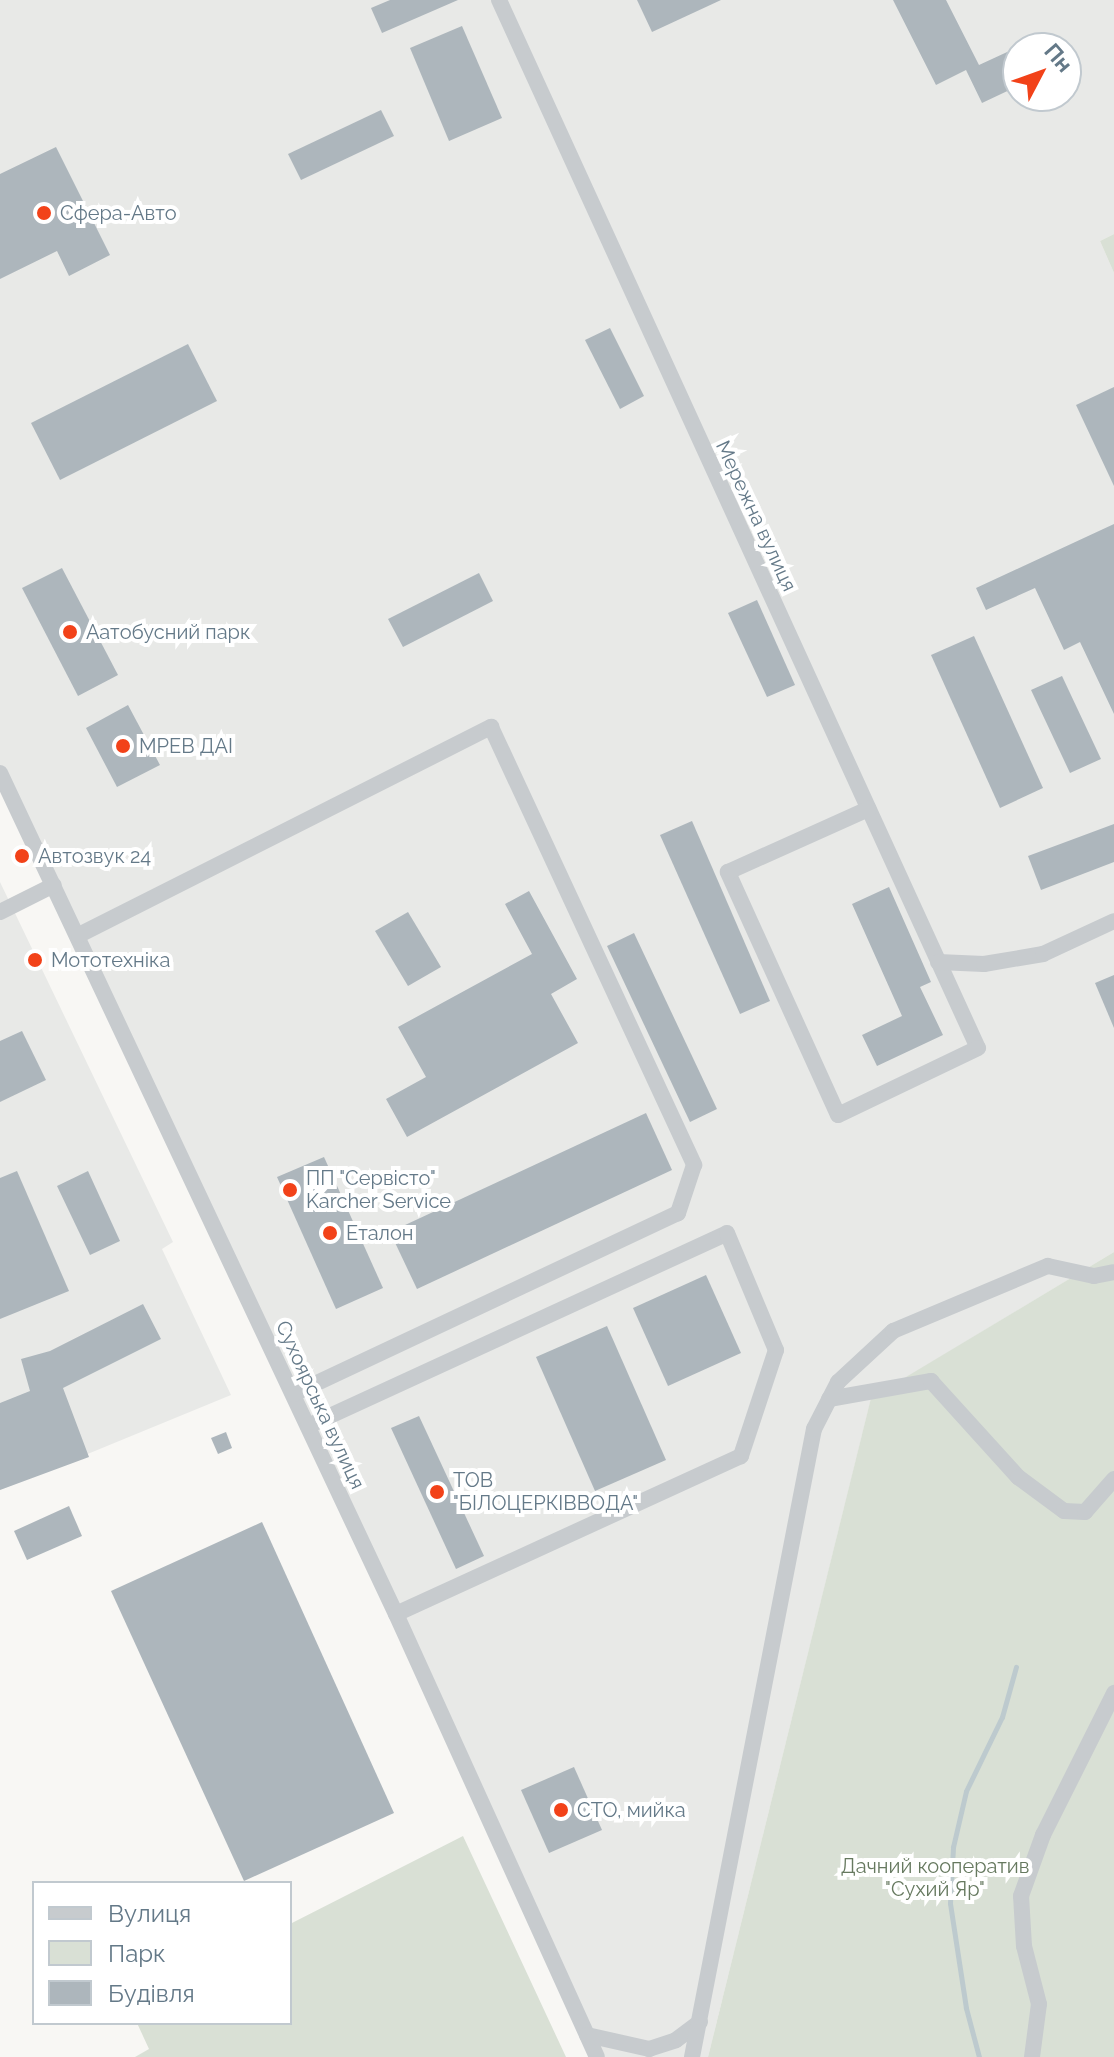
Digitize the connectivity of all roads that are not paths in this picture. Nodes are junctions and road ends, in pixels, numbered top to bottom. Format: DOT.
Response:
graph roads {
  1 [pos="499,0"];
  2 [pos="0,773"];
  3 [pos="868,809"];
  4 [pos="54,885"];
  5 [pos="0,912"];
  6 [pos="1114,921"];
  7 [pos="79,935"];
  8 [pos="938,962"];
  9 [pos="1114,1272"];
  10 [pos="293,1394"];
  11 [pos="829,1399"];
  12 [pos="308,1426"];
  13 [pos="1114,1479"];
  14 [pos="396,1614"];
  15 [pos="1114,1693"];
  16 [pos="700,2022"];
  17 [pos="587,2035"];
  18 [pos="597,2057"];
  19 [pos="692,2057"];
  20 [pos="1032,2057"];
  1 -- 3 [label="street, Мережна вулиця"];
  2 -- 4 [label="street, Сухоярська вулиця"];
  3 -- 8 [label="street, Мережна вулиця"];
  3 -- 8 [label="street, Мережна вулиця"];
  4 -- 5 [label="street"];
  4 -- 7 [label="street, Сухоярська вулиця"];
  6 -- 8 [label="street"];
  7 -- 10 [label="street, Сухоярська вулиця"];
  7 -- 10 [label="street"];
  9 -- 11 [label="street"];
  10 -- 12 [label="street, Сухоярська вулиця"];
  11 -- 13 [label="street"];
  11 -- 16 [label="street"];
  12 -- 14 [label="street, Сухоярська вулиця"];
  12 -- 14 [label="street"];
  14 -- 17 [label="street, Сухоярська вулиця"];
  15 -- 20 [label="street"];
  16 -- 17 [label="street"];
  16 -- 19 [label="street"];
  17 -- 18 [label="street, Сухоярська вулиця"];
}
